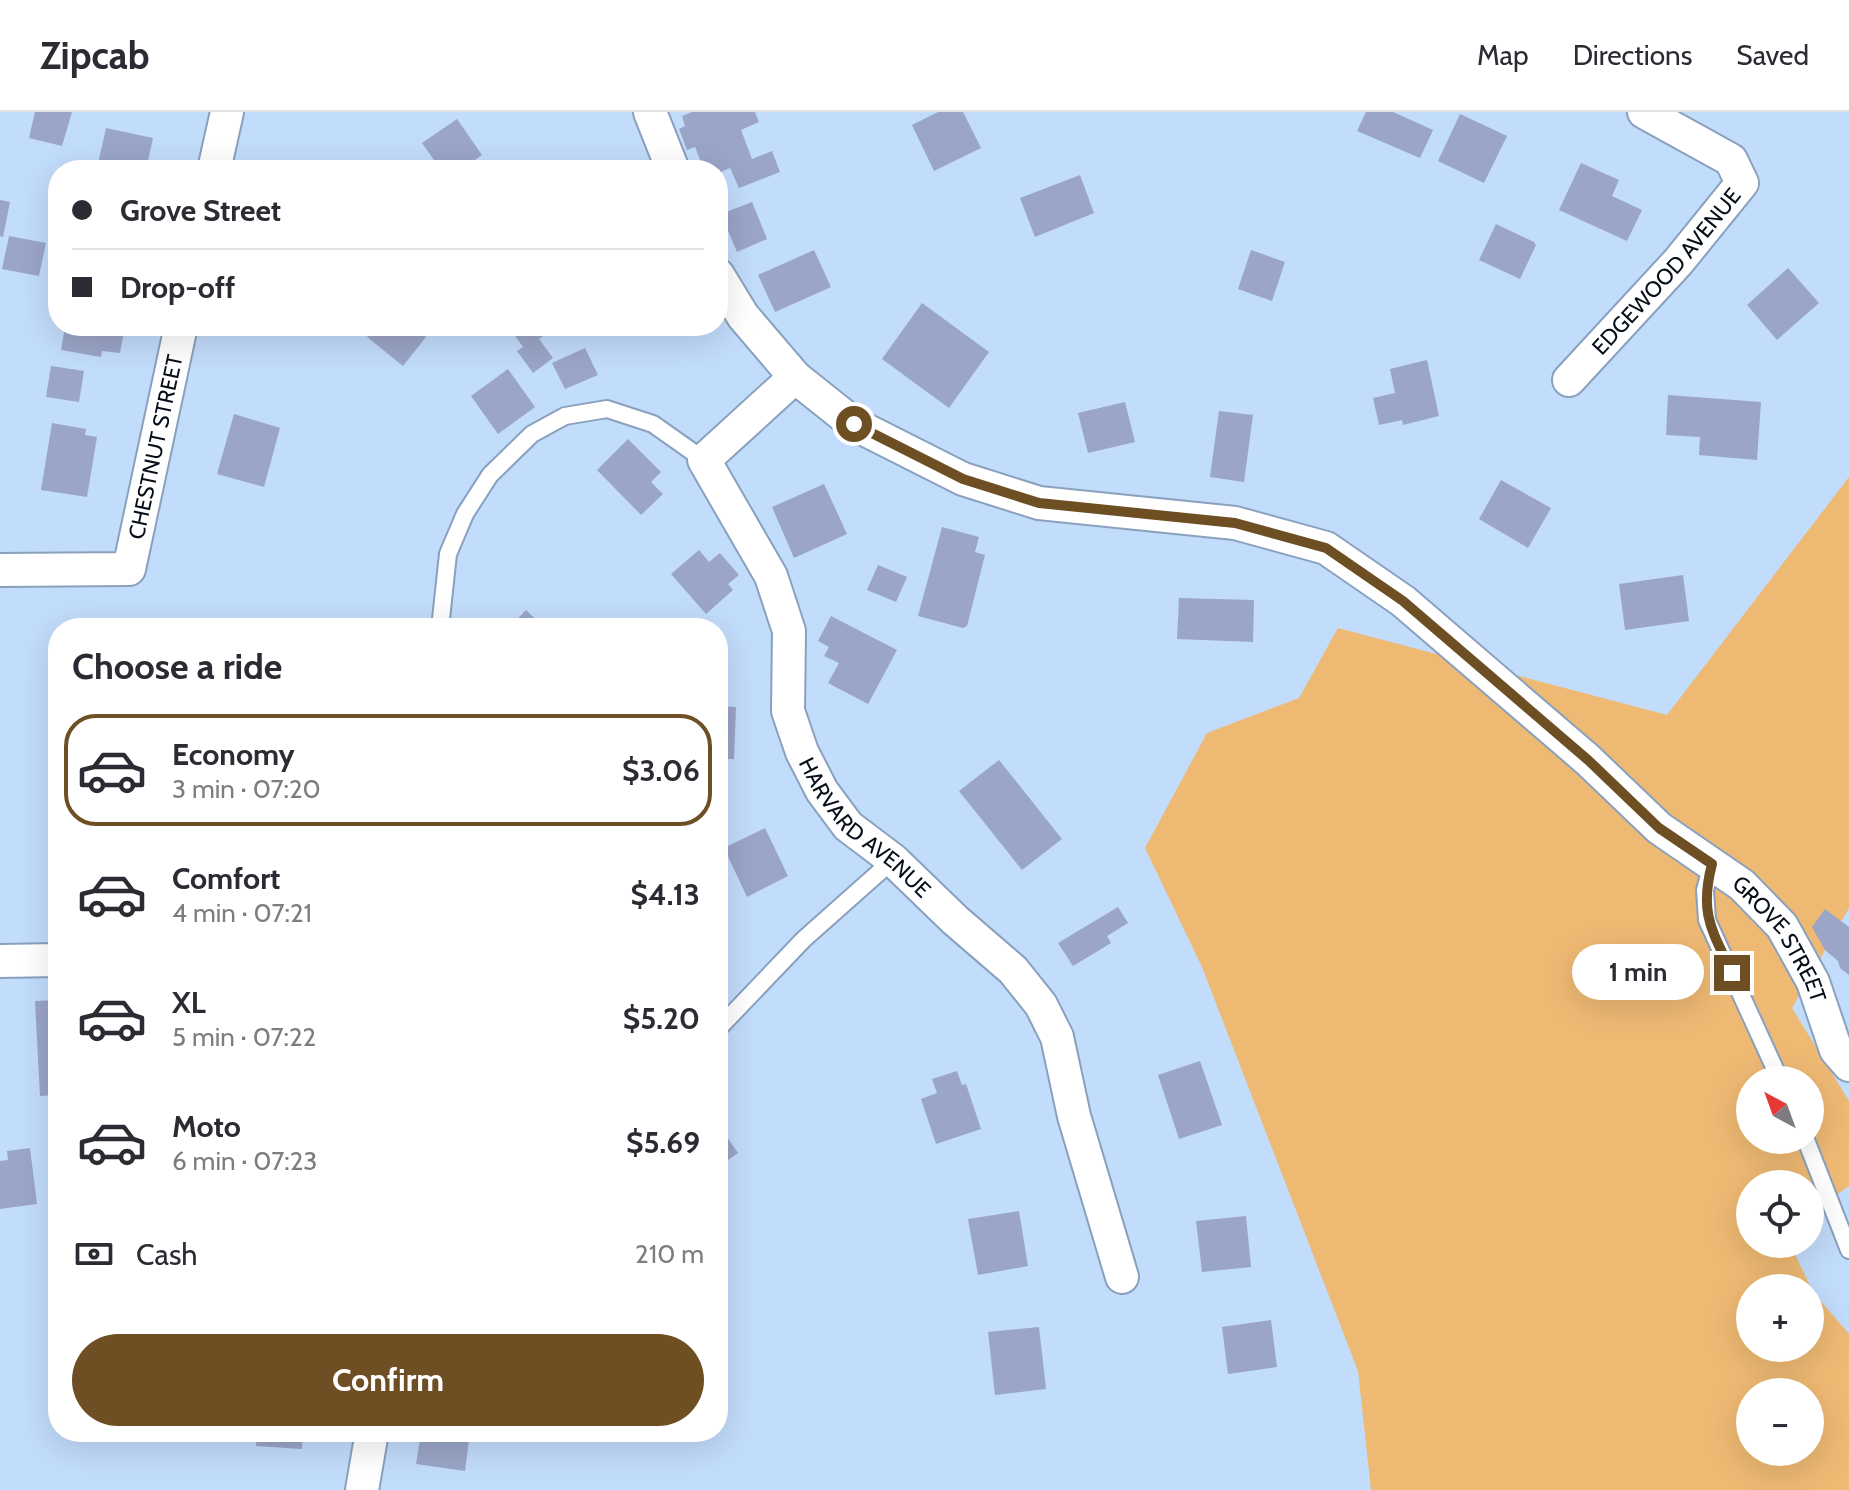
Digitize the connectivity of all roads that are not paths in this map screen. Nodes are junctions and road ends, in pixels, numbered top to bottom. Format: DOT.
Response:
graph roads {
  1 [pos="227,112"];
  2 [pos="650,112"];
  3 [pos="1644,112"];
  4 [pos="216,160"];
  5 [pos="669,160"];
  6 [pos="728,291"];
  7 [pos="179,336"];
  8 [pos="795,377"];
  9 [pos="1569,380"];
  10 [pos="704,460"];
  11 [pos="0,570"];
  12 [pos="441,618"];
  13 [pos="893,860"];
  14 [pos="1712,864"];
  15 [pos="48,960"];
  16 [pos="0,961"];
  17 [pos="728,1019"];
  18 [pos="1849,1065"];
  19 [pos="1774,1066"];
  20 [pos="1811,1154"];
  21 [pos="1849,1250"];
  22 [pos="1122,1277"];
  23 [pos="370,1442"];
  24 [pos="362,1490"];
  1 -- 4 [label="street"];
  2 -- 5 [label="street"];
  3 -- 9 [label="street, EDGEWOOD AVENUE"];
  6 -- 8 [label="street, GROVE STREET"];
  7 -- 11 [label="street, CHESTNUT STREET"];
  8 -- 10 [label="street"];
  8 -- 14 [label="street, GROVE STREET"];
  10 -- 12 [label="lane"];
  10 -- 13 [label="street, HARVARD AVENUE"];
  13 -- 17 [label="lane"];
  13 -- 22 [label="street, HARVARD AVENUE"];
  14 -- 18 [label="street, GROVE STREET"];
  14 -- 19 [label="lane"];
  15 -- 16 [label="street"];
  20 -- 21 [label="lane"];
  23 -- 24 [label="street"];
}
